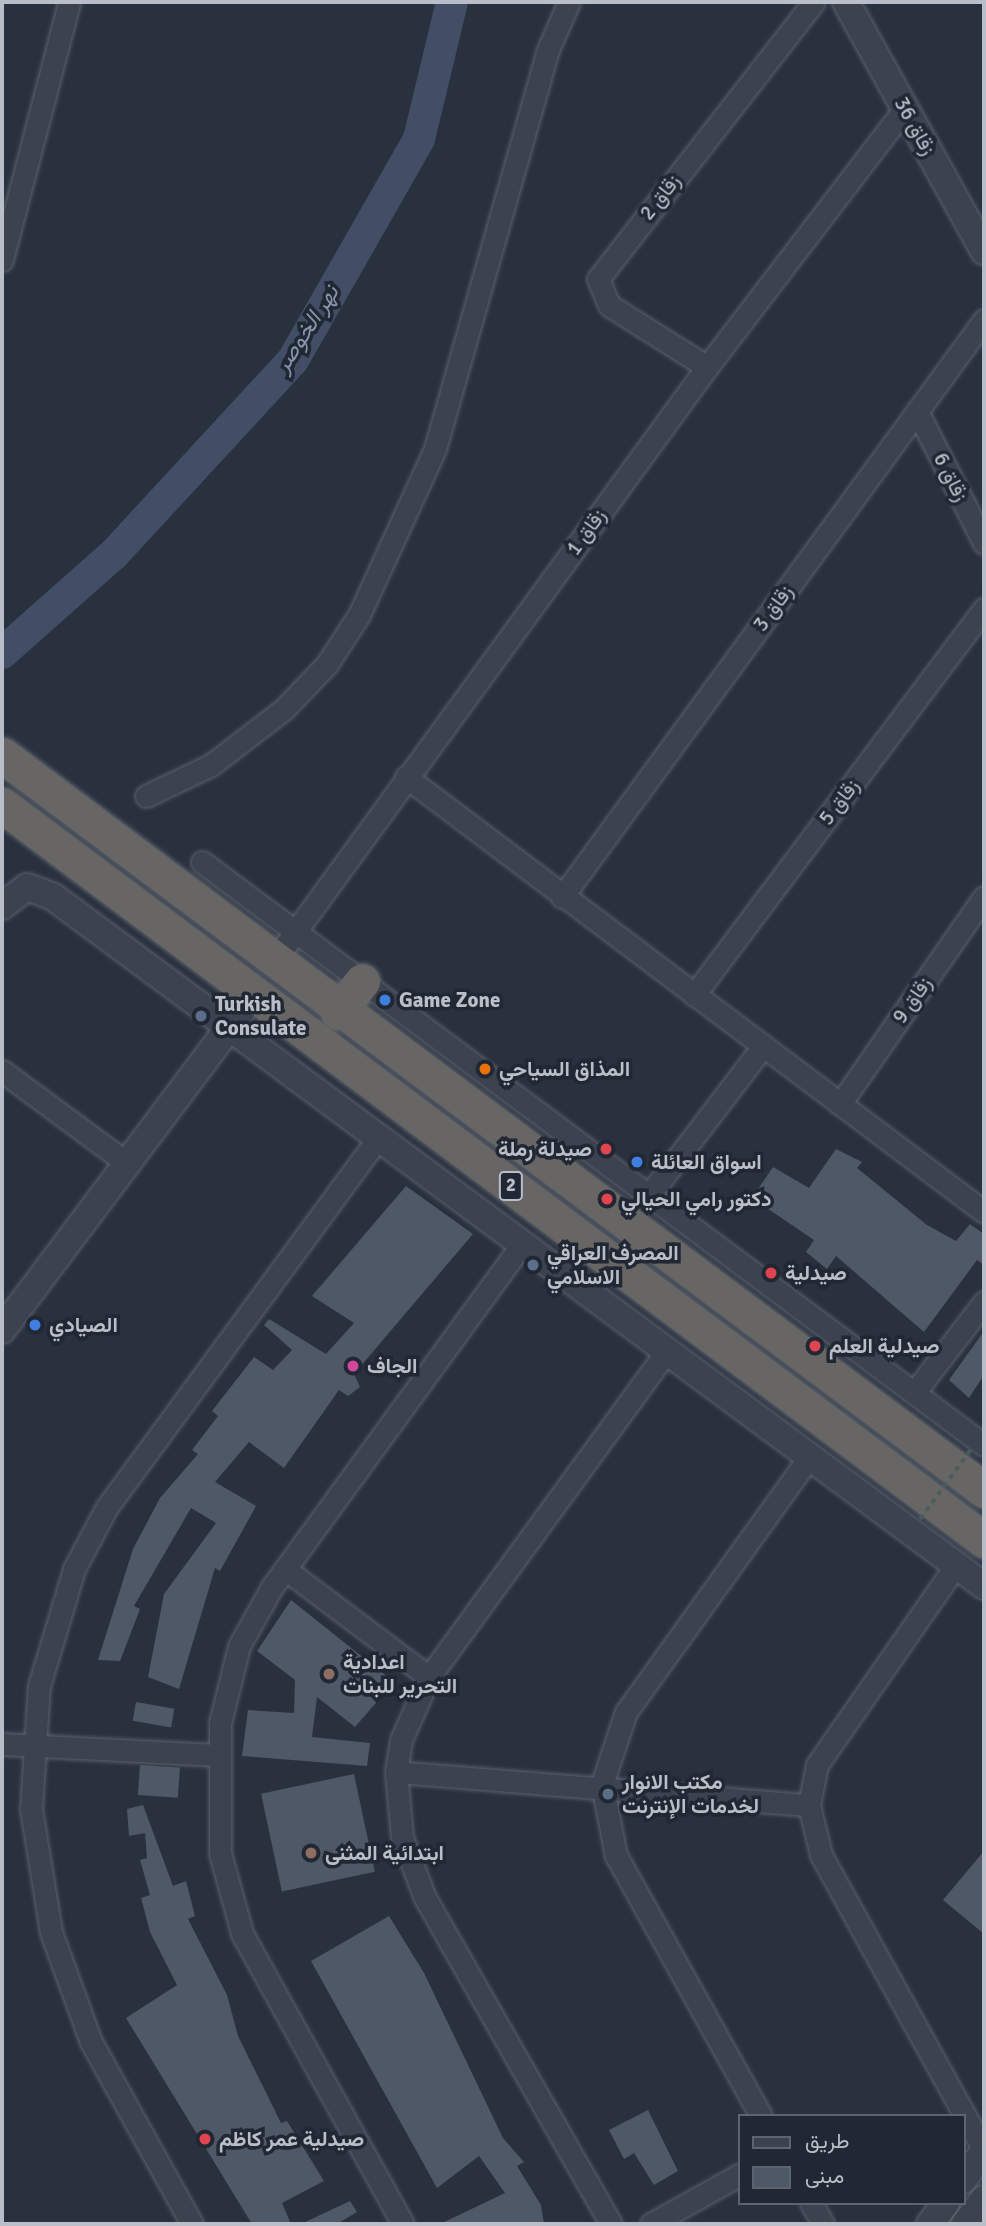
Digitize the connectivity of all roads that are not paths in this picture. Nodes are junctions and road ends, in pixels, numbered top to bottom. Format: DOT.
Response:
graph roads {
  1 [pos="69,2"];
  2 [pos="569,2"];
  3 [pos="814,2"];
  4 [pos="846,2"];
  5 [pos="905,108"];
  6 [pos="984,251"];
  7 [pos="2,260"];
  8 [pos="984,320"];
  9 [pos="707,367"];
  10 [pos="917,411"];
  11 [pos="984,543"];
  12 [pos="984,609"];
  13 [pos="2,755"];
  14 [pos="407,777"];
  15 [pos="146,796"];
  16 [pos="2,805"];
  17 [pos="202,862"];
  18 [pos="562,897"];
  19 [pos="984,897"];
  20 [pos="2,906"];
  21 [pos="297,929"];
  22 [pos="274,961"];
  23 [pos="362,981"];
  24 [pos="254,994"];
  25 [pos="694,995"];
  26 [pos="338,1012"];
  27 [pos="231,1025"];
  28 [pos="763,1046"];
  29 [pos="2,1071"];
  30 [pos="841,1104"];
  31 [pos="380,1136"];
  32 [pos="127,1163"];
  33 [pos="650,1194"];
  34 [pos="980,1200"];
  35 [pos="522,1244"];
  36 [pos="984,1302"];
  37 [pos="5,1317"];
  38 [pos="666,1352"];
  39 [pos="914,1393"];
  40 [pos="977,1447"];
  41 [pos="808,1459"];
  42 [pos="984,1490"];
  43 [pos="984,1540"];
  44 [pos="956,1565"];
  45 [pos="285,1569"];
  46 [pos="984,1586"];
  47 [pos="429,1677"];
  48 [pos="2,1744"];
  49 [pos="31,1746"];
  50 [pos="217,1755"];
  51 [pos="396,1772"];
  52 [pos="602,1784"];
  53 [pos="809,1805"];
  54 [pos="760,2114"];
  55 [pos="964,2114"];
  56 [pos="965,2116"];
  57 [pos="984,2150"];
  58 [pos="738,2176"];
  59 [pos="965,2177"];
  60 [pos="984,2199"];
  61 [pos="812,2205"];
  62 [pos="944,2205"];
  63 [pos="192,2224"];
  64 [pos="403,2224"];
  65 [pos="611,2224"];
  66 [pos="651,2224"];
  67 [pos="823,2224"];
  68 [pos="930,2224"];
  69 [pos="965,2224"];
  1 -- 7 [label="street"];
  2 -- 15 [label="street"];
  3 -- 9 [label="street, زقاق 2"];
  4 -- 5 [label="street, زقاق 36"];
  5 -- 6 [label="street, زقاق 36"];
  5 -- 9 [label="street, زقاق 1"];
  8 -- 10 [label="street, زقاق 3"];
  9 -- 14 [label="street, زقاق 1"];
  10 -- 11 [label="street, زقاق 6"];
  10 -- 18 [label="street, زقاق 3"];
  12 -- 25 [label="street, زقاق 5"];
  13 -- 22 [label="highway, 2"];
  14 -- 18 [label="street"];
  14 -- 21 [label="street, زقاق 1"];
  16 -- 24 [label="highway, 2"];
  17 -- 21 [label="street"];
  18 -- 25 [label="street"];
  19 -- 30 [label="street, زقاق 9"];
  20 -- 27 [label="street"];
  21 -- 22 [label="street, زقاق 1"];
  21 -- 23 [label="street"];
  22 -- 26 [label="highway, 2"];
  23 -- 26 [label="highway"];
  23 -- 33 [label="street"];
  24 -- 27 [label="street"];
  24 -- 43 [label="highway, 2"];
  25 -- 28 [label="street"];
  26 -- 42 [label="highway, 2"];
  27 -- 31 [label="street"];
  27 -- 32 [label="street"];
  28 -- 30 [label="street"];
  28 -- 33 [label="street"];
  29 -- 32 [label="street"];
  30 -- 34 [label="street"];
  31 -- 35 [label="street"];
  31 -- 49 [label="street"];
  32 -- 37 [label="street"];
  33 -- 39 [label="street"];
  35 -- 38 [label="street"];
  35 -- 45 [label="street"];
  36 -- 39 [label="street"];
  38 -- 41 [label="street"];
  38 -- 47 [label="street"];
  39 -- 40 [label="street"];
  41 -- 44 [label="street"];
  41 -- 52 [label="street"];
  44 -- 46 [label="street"];
  44 -- 53 [label="street"];
  45 -- 47 [label="street"];
  45 -- 50 [label="street"];
  47 -- 51 [label="street"];
  48 -- 49 [label="street"];
  49 -- 50 [label="street"];
  49 -- 63 [label="street"];
  50 -- 64 [label="street"];
  51 -- 52 [label="street"];
  51 -- 65 [label="street"];
  52 -- 53 [label="street"];
  52 -- 54 [label="street"];
  53 -- 55 [label="street"];
  56 -- 57 [label="street"];
  57 -- 59 [label="street"];
  58 -- 66 [label="street"];
  60 -- 69 [label="street"];
  61 -- 67 [label="street"];
  62 -- 68 [label="street"];
}
